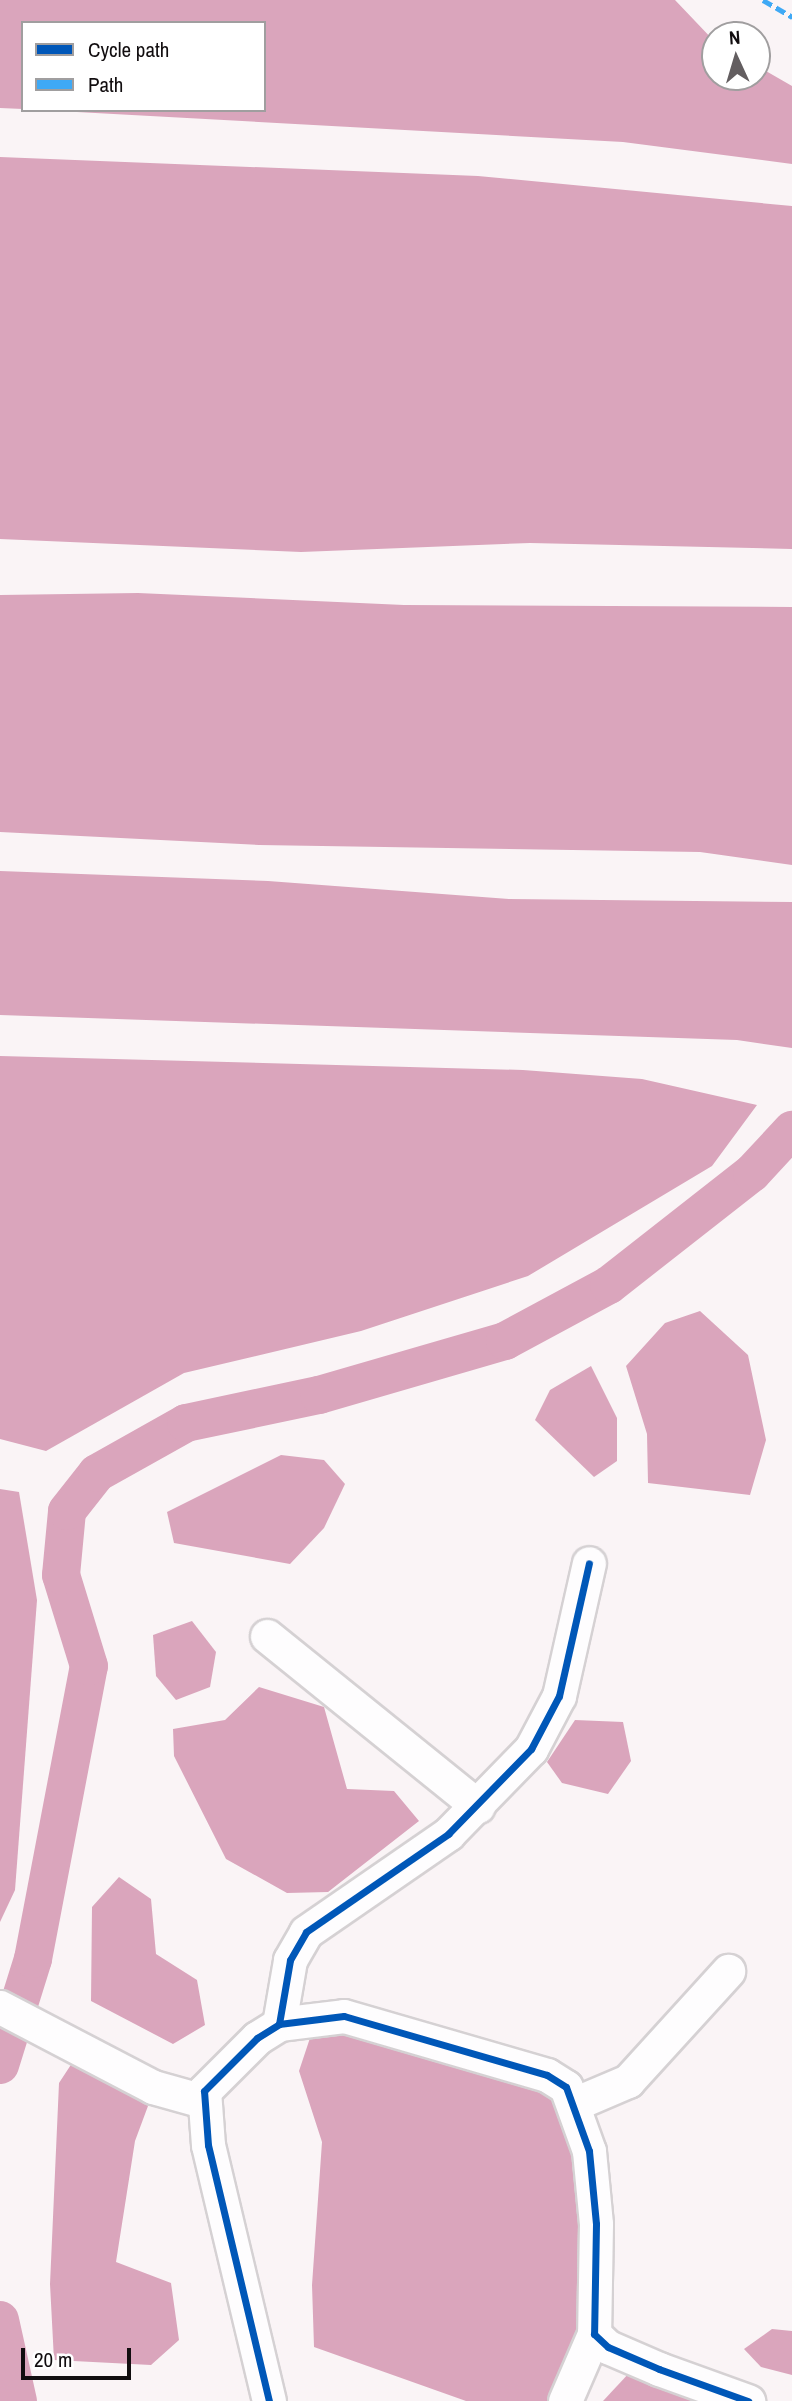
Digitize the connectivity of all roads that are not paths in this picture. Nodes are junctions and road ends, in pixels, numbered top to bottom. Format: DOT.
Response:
graph roads {
  1 [pos="589,1563"];
  2 [pos="267,1636"];
  3 [pos="478,1806"];
  4 [pos="728,1970"];
  5 [pos="0,2007"];
  6 [pos="279,2024"];
  7 [pos="203,2101"];
  8 [pos="574,2104"];
  9 [pos="594,2334"];
  10 [pos="270,2401"];
  11 [pos="565,2401"];
  12 [pos="748,2401"];
  1 -- 3 [label="street"];
  2 -- 3 [label="street"];
  3 -- 6 [label="street"];
  4 -- 8 [label="street"];
  5 -- 7 [label="street"];
  6 -- 7 [label="street"];
  6 -- 8 [label="street"];
  7 -- 10 [label="street"];
  8 -- 9 [label="street"];
  9 -- 11 [label="street"];
  9 -- 12 [label="street"];
}
